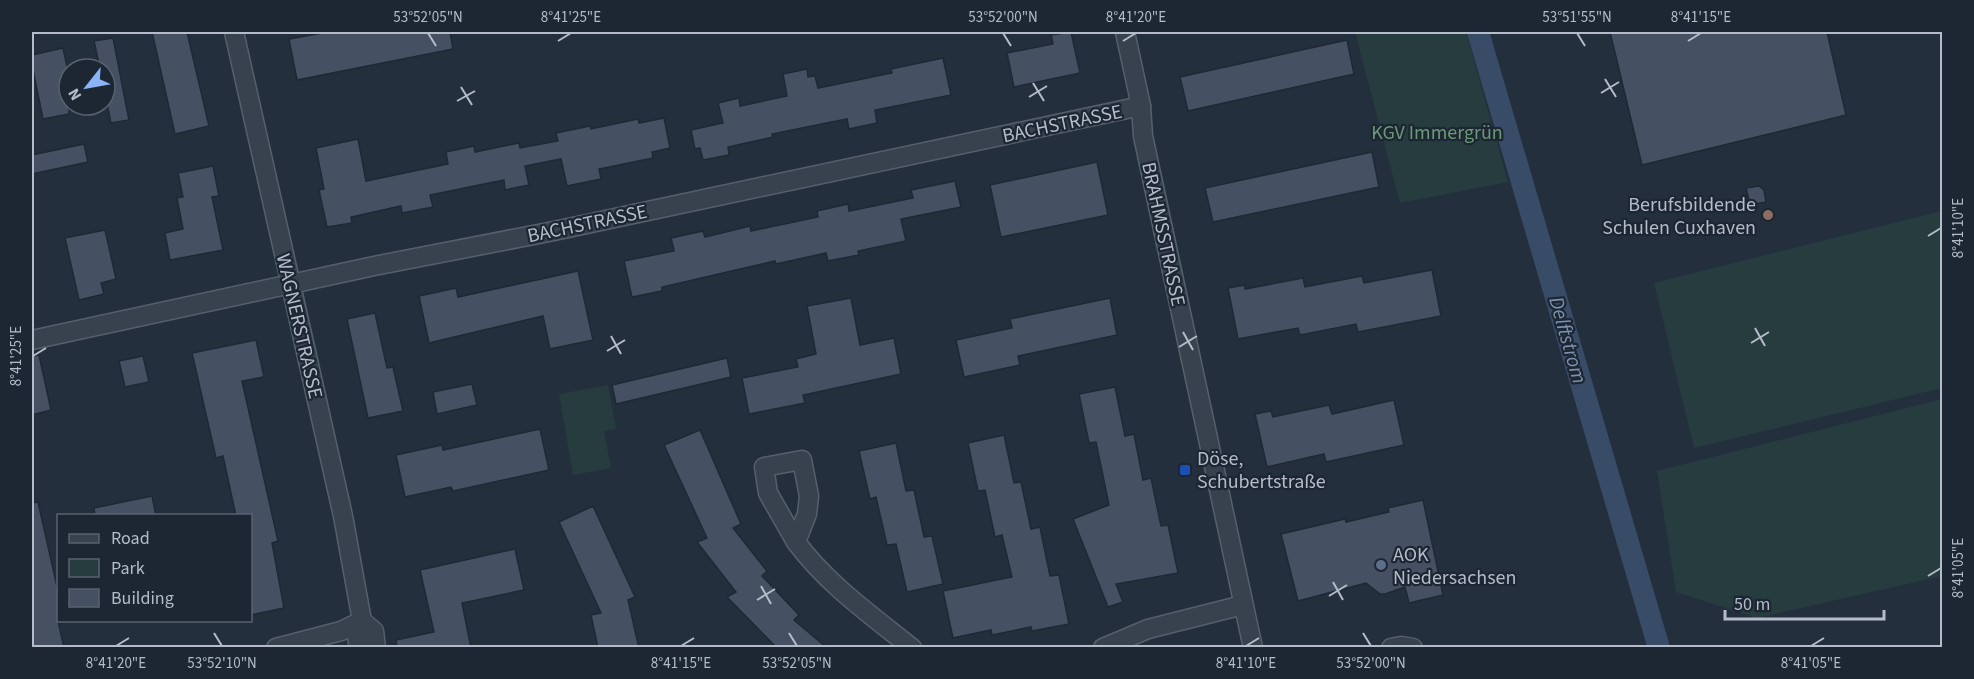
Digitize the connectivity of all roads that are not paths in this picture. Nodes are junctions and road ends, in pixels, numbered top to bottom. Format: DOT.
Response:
graph roads {
  1 [pos="234,32"];
  2 [pos="1125,32"];
  3 [pos="1141,105"];
  4 [pos="290,286"];
  5 [pos="32,340"];
  6 [pos="796,542"];
  7 [pos="1243,605"];
  8 [pos="362,621"];
  9 [pos="276,648"];
  10 [pos="358,648"];
  11 [pos="376,648"];
  12 [pos="912,648"];
  13 [pos="1103,648"];
  14 [pos="1253,648"];
  15 [pos="1391,648"];
  16 [pos="1413,648"];
  1 -- 4 [label="street, WAGNERSTRASSE"];
  2 -- 3 [label="street, BRAHMSSTRASSE"];
  3 -- 4 [label="street, BACHSTRASSE"];
  3 -- 7 [label="street, BRAHMSSTRASSE"];
  4 -- 5 [label="street, BACHSTRASSE"];
  4 -- 8 [label="street, WAGNERSTRASSE"];
  6 -- 12 [label="street"];
  7 -- 13 [label="street"];
  7 -- 14 [label="street, BRAHMSSTRASSE"];
  8 -- 9 [label="street"];
  8 -- 10 [label="street, WAGNERSTRASSE"];
  8 -- 11 [label="street, WAGNERSTRASSE"];
  15 -- 16 [label="street"];
}
